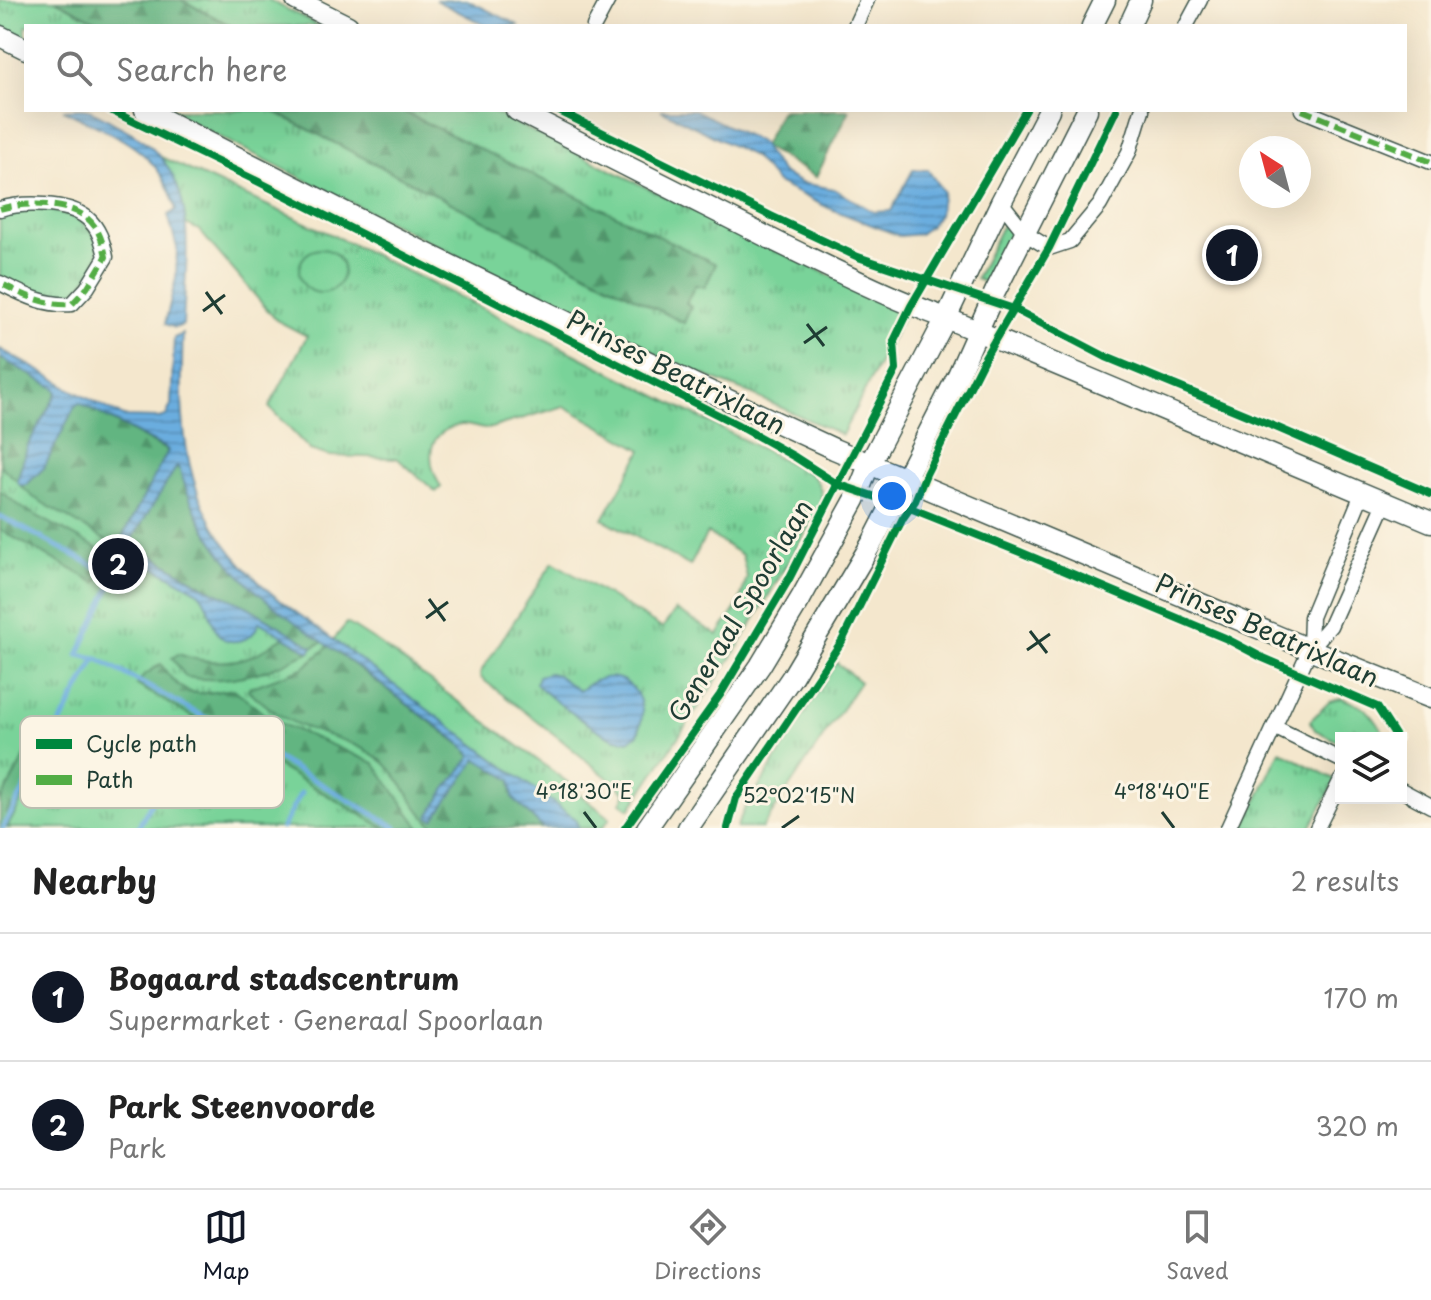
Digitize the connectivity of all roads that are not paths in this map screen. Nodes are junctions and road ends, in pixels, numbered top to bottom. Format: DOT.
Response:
graph roads {
  1 [pos="296,0"];
  2 [pos="608,0"];
  3 [pos="867,0"];
  4 [pos="1105,0"];
  5 [pos="1141,0"];
  6 [pos="1200,0"];
  7 [pos="324,6"];
  8 [pos="346,24"];
  9 [pos="595,24"];
  10 [pos="856,24"];
  11 [pos="1093,24"];
  12 [pos="1130,24"];
  13 [pos="1187,24"];
  14 [pos="0,36"];
  15 [pos="24,48"];
  16 [pos="149,112"];
  17 [pos="1048,112"];
  18 [pos="1086,112"];
  19 [pos="1141,112"];
  20 [pos="1307,112"];
  21 [pos="544,116"];
  22 [pos="1431,162"];
  23 [pos="1001,202"];
  24 [pos="0,209"];
  25 [pos="1026,234"];
  26 [pos="0,283"];
  27 [pos="946,318"];
  28 [pos="978,332"];
  29 [pos="869,465"];
  30 [pos="904,480"];
  31 [pos="1362,494"];
  32 [pos="1385,503"];
  33 [pos="1431,522"];
  34 [pos="1310,649"];
  35 [pos="1431,698"];
  36 [pos="1274,727"];
  37 [pos="1335,757"];
  38 [pos="1335,792"];
  39 [pos="1407,793"];
  40 [pos="1431,806"];
  41 [pos="647,828"];
  42 [pos="688,828"];
  43 [pos="1228,828"];
  44 [pos="1317,828"];
  1 -- 7 [label="main road"];
  2 -- 9 [label="street"];
  3 -- 10 [label="street"];
  4 -- 11 [label="main road"];
  5 -- 12 [label="main road"];
  6 -- 13 [label="street"];
  7 -- 8 [label="main road"];
  14 -- 15 [label="main road"];
  16 -- 29 [label="main road, Prinses Beatrixlaan"];
  17 -- 23 [label="main road, Generaal Spoorlaan"];
  18 -- 25 [label="main road"];
  19 -- 25 [label="street"];
  20 -- 22 [label="street"];
  21 -- 27 [label="main road"];
  23 -- 25 [label="street"];
  23 -- 27 [label="main road, Generaal Spoorlaan"];
  24 -- 26 [label="street"];
  25 -- 28 [label="main road"];
  27 -- 28 [label="main road"];
  27 -- 29 [label="main road, Generaal Spoorlaan"];
  28 -- 30 [label="main road"];
  28 -- 31 [label="main road"];
  29 -- 30 [label="main road, Prinses Beatrixlaan"];
  29 -- 41 [label="main road, Generaal Spoorlaan"];
  30 -- 34 [label="main road, Prinses Beatrixlaan"];
  30 -- 42 [label="main road"];
  31 -- 32 [label="main road"];
  31 -- 34 [label="street"];
  32 -- 33 [label="main road"];
  32 -- 34 [label="street"];
  34 -- 35 [label="main road, Prinses Beatrixlaan"];
  34 -- 36 [label="street"];
  36 -- 37 [label="street"];
  36 -- 43 [label="street"];
  38 -- 44 [label="street"];
  39 -- 40 [label="street"];
}
